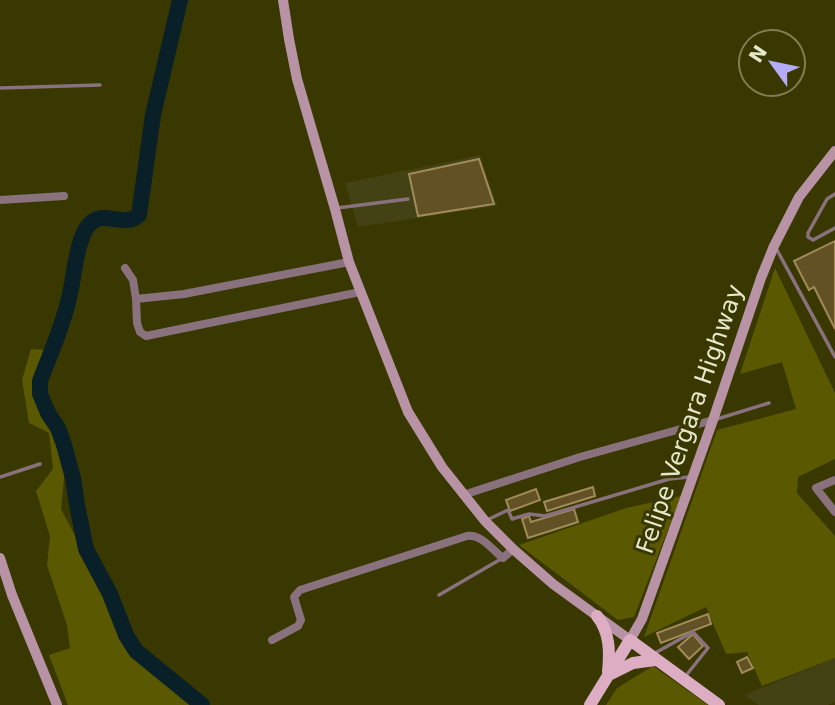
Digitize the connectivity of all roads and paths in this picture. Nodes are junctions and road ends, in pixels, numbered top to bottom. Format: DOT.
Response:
graph roads {
  1 [pos="283,0"];
  2 [pos="100,85"];
  3 [pos="0,88"];
  4 [pos="835,151"];
  5 [pos="835,194"];
  6 [pos="64,196"];
  7 [pos="408,199"];
  8 [pos="0,200"];
  9 [pos="335,208"];
  10 [pos="835,228"];
  11 [pos="774,246"];
  12 [pos="349,262"];
  13 [pos="125,268"];
  14 [pos="360,292"];
  15 [pos="136,299"];
  16 [pos="835,358"];
  17 [pos="769,403"];
  18 [pos="713,420"];
  19 [pos="40,464"];
  20 [pos="0,477"];
  21 [pos="693,477"];
  22 [pos="835,480"];
  23 [pos="463,495"];
  24 [pos="835,512"];
  25 [pos="485,521"];
  26 [pos="513,549"];
  27 [pos="0,558"];
  28 [pos="503,558"];
  29 [pos="439,594"];
  30 [pos="597,616"];
  31 [pos="272,640"];
  32 [pos="630,640"];
  33 [pos="652,658"];
  34 [pos="607,676"];
  35 [pos="682,679"];
  36 [pos="57,705"];
  37 [pos="590,705"];
  38 [pos="719,705"];
  1 -- 9 [label="street"];
  2 -- 3 [label="lane"];
  4 -- 11 [label="street, Felipe Vergara Highway"];
  5 -- 10 [label="lane"];
  6 -- 8 [label="street"];
  7 -- 9 [label="lane"];
  9 -- 12 [label="street"];
  11 -- 16 [label="lane"];
  11 -- 18 [label="street, Felipe Vergara Highway"];
  12 -- 14 [label="street"];
  12 -- 15 [label="street"];
  13 -- 15 [label="street"];
  14 -- 15 [label="street"];
  14 -- 23 [label="street"];
  17 -- 18 [label="lane"];
  18 -- 21 [label="street, Felipe Vergara Highway"];
  18 -- 23 [label="street"];
  19 -- 20 [label="lane"];
  21 -- 25 [label="lane"];
  21 -- 32 [label="street, Felipe Vergara Highway"];
  22 -- 24 [label="street"];
  23 -- 25 [label="street"];
  25 -- 26 [label="street"];
  26 -- 28 [label="street"];
  26 -- 30 [label="street"];
  27 -- 36 [label="street"];
  28 -- 29 [label="lane"];
  28 -- 31 [label="street"];
  30 -- 32 [label="street"];
  30 -- 34 [label="main road"];
  32 -- 33 [label="main road"];
  32 -- 34 [label="main road, Felipe Vergara Highway"];
  33 -- 34 [label="main road"];
  33 -- 35 [label="main road"];
  33 -- 35 [label="lane"];
  34 -- 37 [label="main road, Felipe Vergara Highway"];
  35 -- 38 [label="main road"];
}
